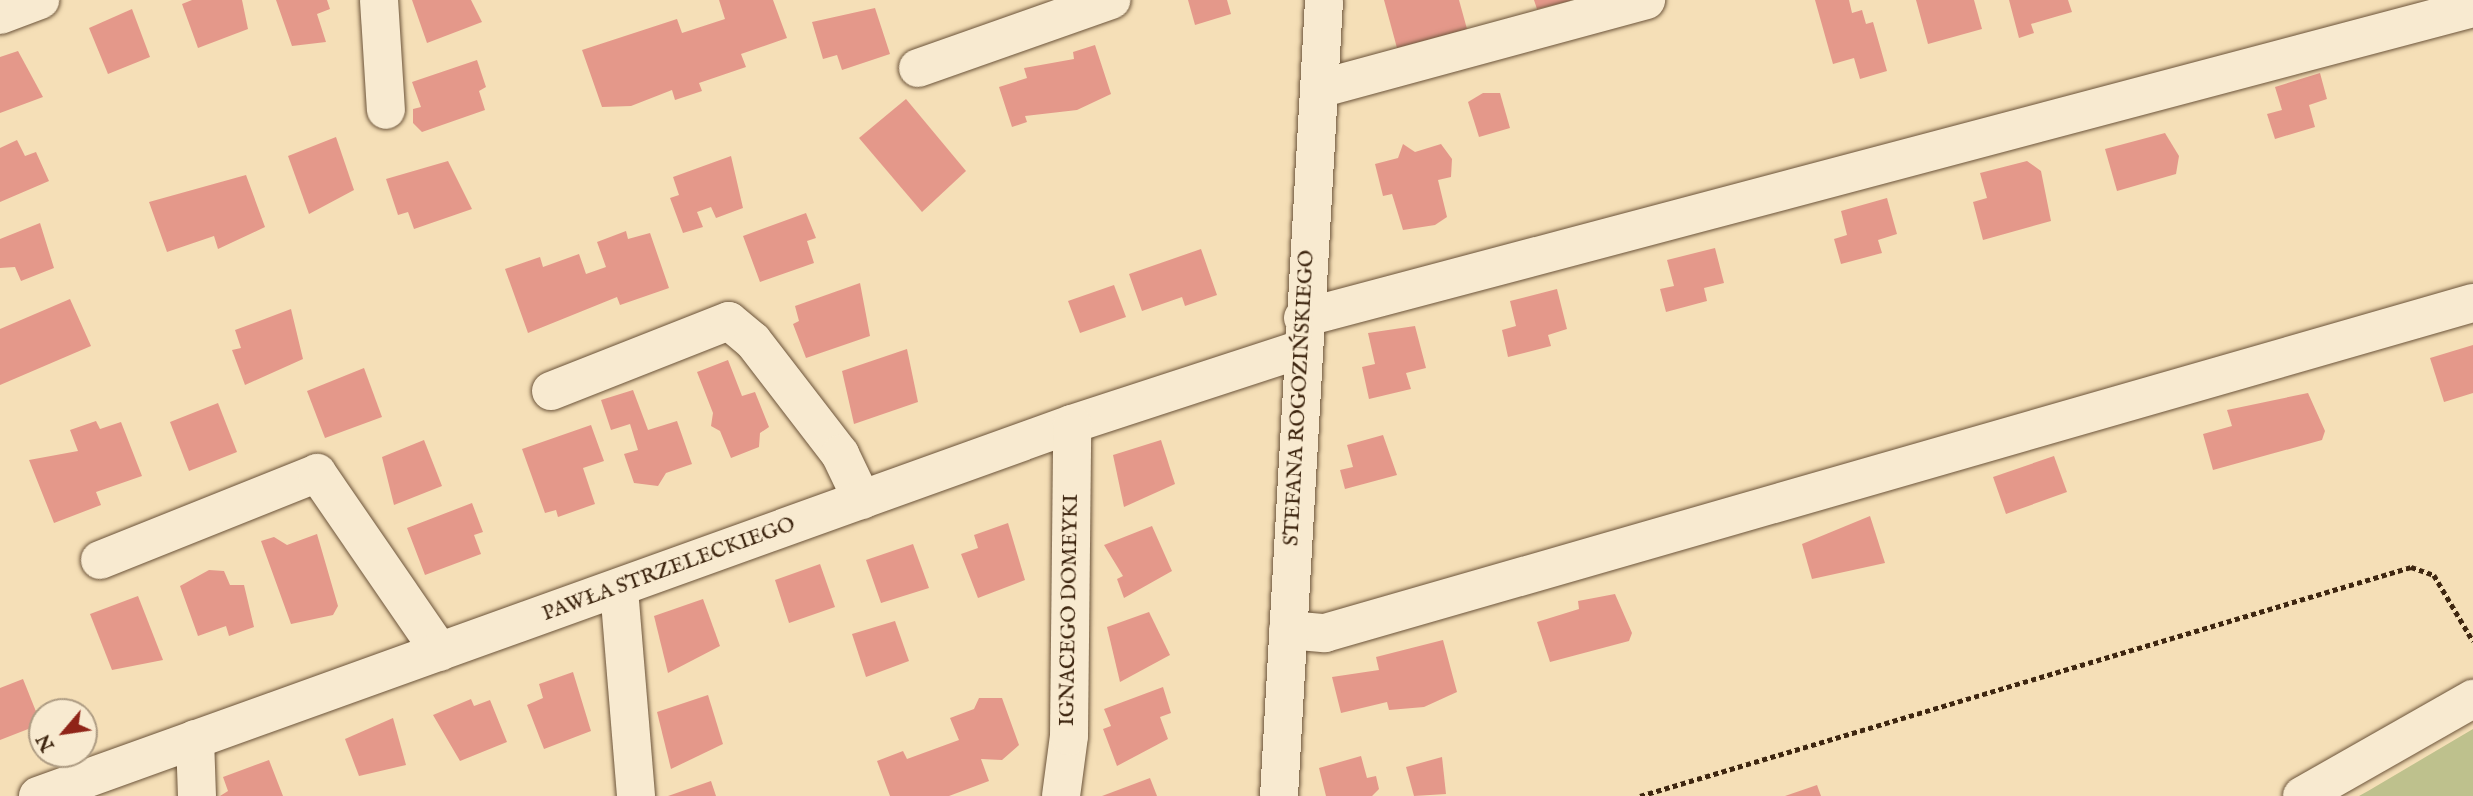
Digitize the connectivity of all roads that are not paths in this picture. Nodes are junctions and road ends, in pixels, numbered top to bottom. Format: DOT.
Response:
graph roads {
  1 [pos="40,0"];
  2 [pos="379,0"];
  3 [pos="1111,0"];
  4 [pos="1324,0"];
  5 [pos="1646,0"];
  6 [pos="2473,8"];
  7 [pos="0,15"];
  8 [pos="918,68"];
  9 [pos="1320,89"];
  10 [pos="386,110"];
  11 [pos="2473,303"];
  12 [pos="1302,334"];
  13 [pos="551,391"];
  14 [pos="1072,424"];
  15 [pos="862,500"];
  16 [pos="100,560"];
  17 [pos="619,589"];
  18 [pos="1288,630"];
  19 [pos="440,652"];
  20 [pos="2473,699"];
  21 [pos="195,739"];
  22 [pos="38,796"];
  23 [pos="197,796"];
  24 [pos="636,796"];
  25 [pos="1061,796"];
  26 [pos="1279,796"];
  27 [pos="2302,796"];
  1 -- 7 [label="street"];
  2 -- 10 [label="street"];
  3 -- 8 [label="street"];
  4 -- 9 [label="street, STEFANA ROGOZIŃSKIEGO"];
  5 -- 9 [label="street"];
  6 -- 12 [label="street, PAWŁA STRZELECKIEGO"];
  9 -- 12 [label="street, STEFANA ROGOZIŃSKIEGO"];
  11 -- 18 [label="street"];
  12 -- 14 [label="street, PAWŁA STRZELECKIEGO"];
  12 -- 18 [label="street, STEFANA ROGOZIŃSKIEGO"];
  13 -- 15 [label="street"];
  14 -- 15 [label="street, PAWŁA STRZELECKIEGO"];
  14 -- 25 [label="street, IGNACEGO DOMEYKI"];
  15 -- 17 [label="street, PAWŁA STRZELECKIEGO"];
  16 -- 19 [label="street"];
  17 -- 19 [label="street, PAWŁA STRZELECKIEGO"];
  17 -- 24 [label="street"];
  18 -- 26 [label="street, STEFANA ROGOZIŃSKIEGO"];
  19 -- 21 [label="street, PAWŁA STRZELECKIEGO"];
  20 -- 27 [label="street"];
  21 -- 22 [label="street, PAWŁA STRZELECKIEGO"];
  21 -- 23 [label="street"];
}
